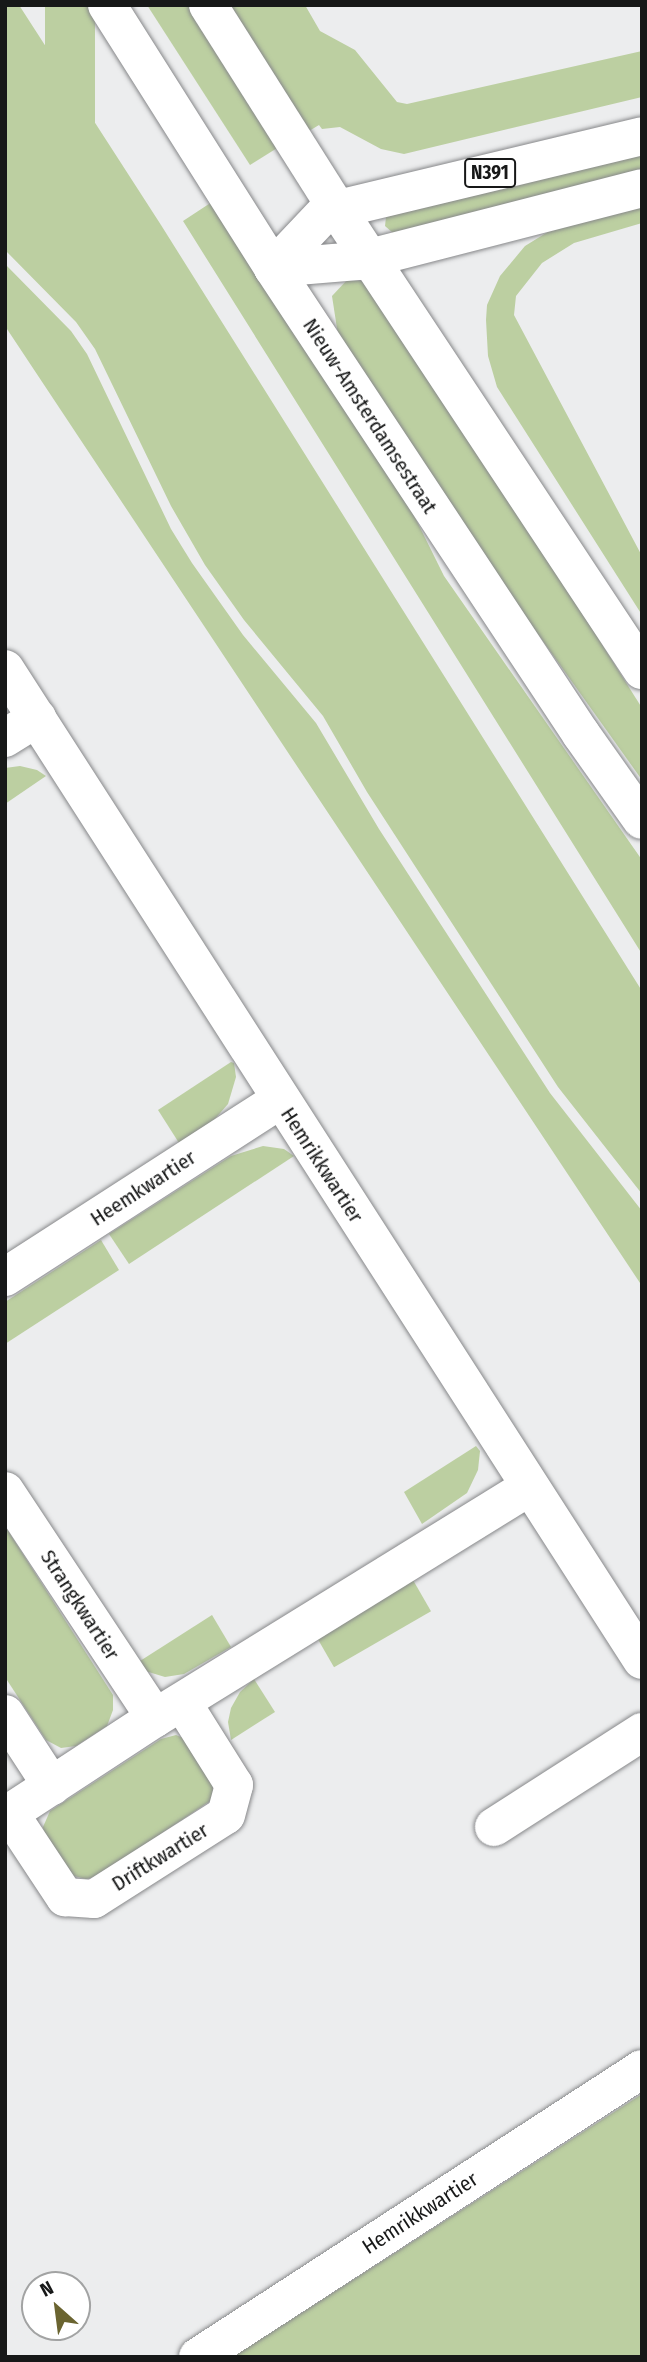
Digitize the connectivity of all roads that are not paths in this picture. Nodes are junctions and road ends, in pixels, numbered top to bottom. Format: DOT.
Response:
graph roads {
  1 [pos="107,5"];
  2 [pos="208,5"];
  3 [pos="642,136"];
  4 [pos="642,188"];
  5 [pos="337,209"];
  6 [pos="369,258"];
  7 [pos="274,268"];
  8 [pos="5,669"];
  9 [pos="642,670"];
  10 [pos="37,718"];
  11 [pos="5,738"];
  12 [pos="642,820"];
  13 [pos="280,1100"];
  14 [pos="5,1277"];
  15 [pos="528,1487"];
  16 [pos="5,1491"];
  17 [pos="642,1660"];
  18 [pos="169,1710"];
  19 [pos="5,1714"];
  20 [pos="642,1732"];
  21 [pos="52,1786"];
  22 [pos="8,1815"];
  23 [pos="494,1827"];
  24 [pos="642,2069"];
  25 [pos="198,2357"];
  1 -- 7 [label="street, Nieuw-Amsterdamsestraat"];
  2 -- 5 [label="street"];
  3 -- 5 [label="street, N391"];
  4 -- 6 [label="street, N391"];
  5 -- 6 [label="street"];
  5 -- 7 [label="street, N391"];
  6 -- 7 [label="street, N391"];
  6 -- 9 [label="street"];
  7 -- 12 [label="street, Nieuw-Amsterdamsestraat"];
  8 -- 10 [label="street, Hemrikkwartier"];
  10 -- 11 [label="street"];
  10 -- 13 [label="street, Hemrikkwartier"];
  13 -- 14 [label="street, Heemkwartier"];
  13 -- 15 [label="street, Hemrikkwartier"];
  15 -- 17 [label="street, Hemrikkwartier"];
  15 -- 18 [label="street, Driftkwartier"];
  16 -- 18 [label="street, Strangkwartier"];
  18 -- 21 [label="street, Driftkwartier"];
  18 -- 22 [label="street, Driftkwartier"];
  19 -- 21 [label="street"];
  20 -- 23 [label="street"];
  21 -- 22 [label="street, Driftkwartier"];
  24 -- 25 [label="street, Hemrikkwartier"];
}
